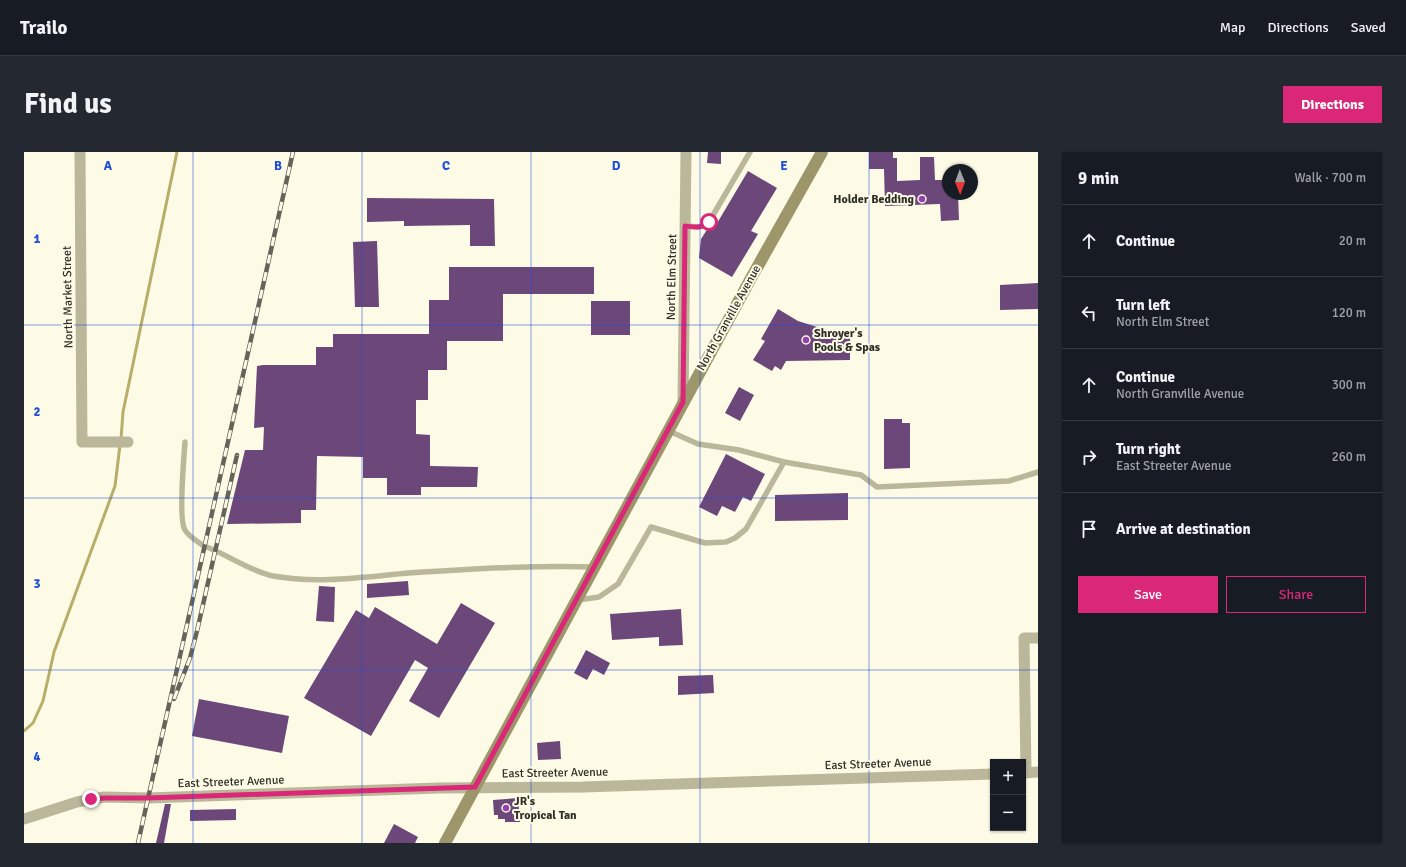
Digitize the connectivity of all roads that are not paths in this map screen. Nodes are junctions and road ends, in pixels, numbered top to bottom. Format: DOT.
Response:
graph roads {
  1 [pos="80,152"];
  2 [pos="686,152"];
  3 [pos="750,152"];
  4 [pos="822,152"];
  5 [pos="685,226"];
  6 [pos="683,402"];
  7 [pos="669,431"];
  8 [pos="128,442"];
  9 [pos="185,442"];
  10 [pos="784,462"];
  11 [pos="1038,472"];
  12 [pos="596,567"];
  13 [pos="577,600"];
  14 [pos="1038,638"];
  15 [pos="1024,759"];
  16 [pos="1038,772"];
  17 [pos="1026,773"];
  18 [pos="990,774"];
  19 [pos="475,787"];
  20 [pos="24,819"];
  21 [pos="445,843"];
  1 -- 8 [label="street, North Market Street"];
  2 -- 5 [label="street, North Elm Street"];
  3 -- 5 [label="lane"];
  4 -- 6 [label="main road, North Granville Avenue"];
  5 -- 6 [label="street, North Elm Street"];
  6 -- 7 [label="main road, North Granville Avenue"];
  7 -- 10 [label="lane"];
  7 -- 12 [label="main road, North Granville Avenue"];
  9 -- 12 [label="lane"];
  10 -- 11 [label="lane"];
  10 -- 13 [label="lane"];
  12 -- 13 [label="main road, North Granville Avenue"];
  13 -- 19 [label="main road, North Granville Avenue"];
  14 -- 15 [label="street"];
  16 -- 17 [label="street"];
  18 -- 19 [label="street, East Streeter Avenue"];
  19 -- 20 [label="street, East Streeter Avenue"];
  19 -- 21 [label="main road, North Granville Avenue"];
}
